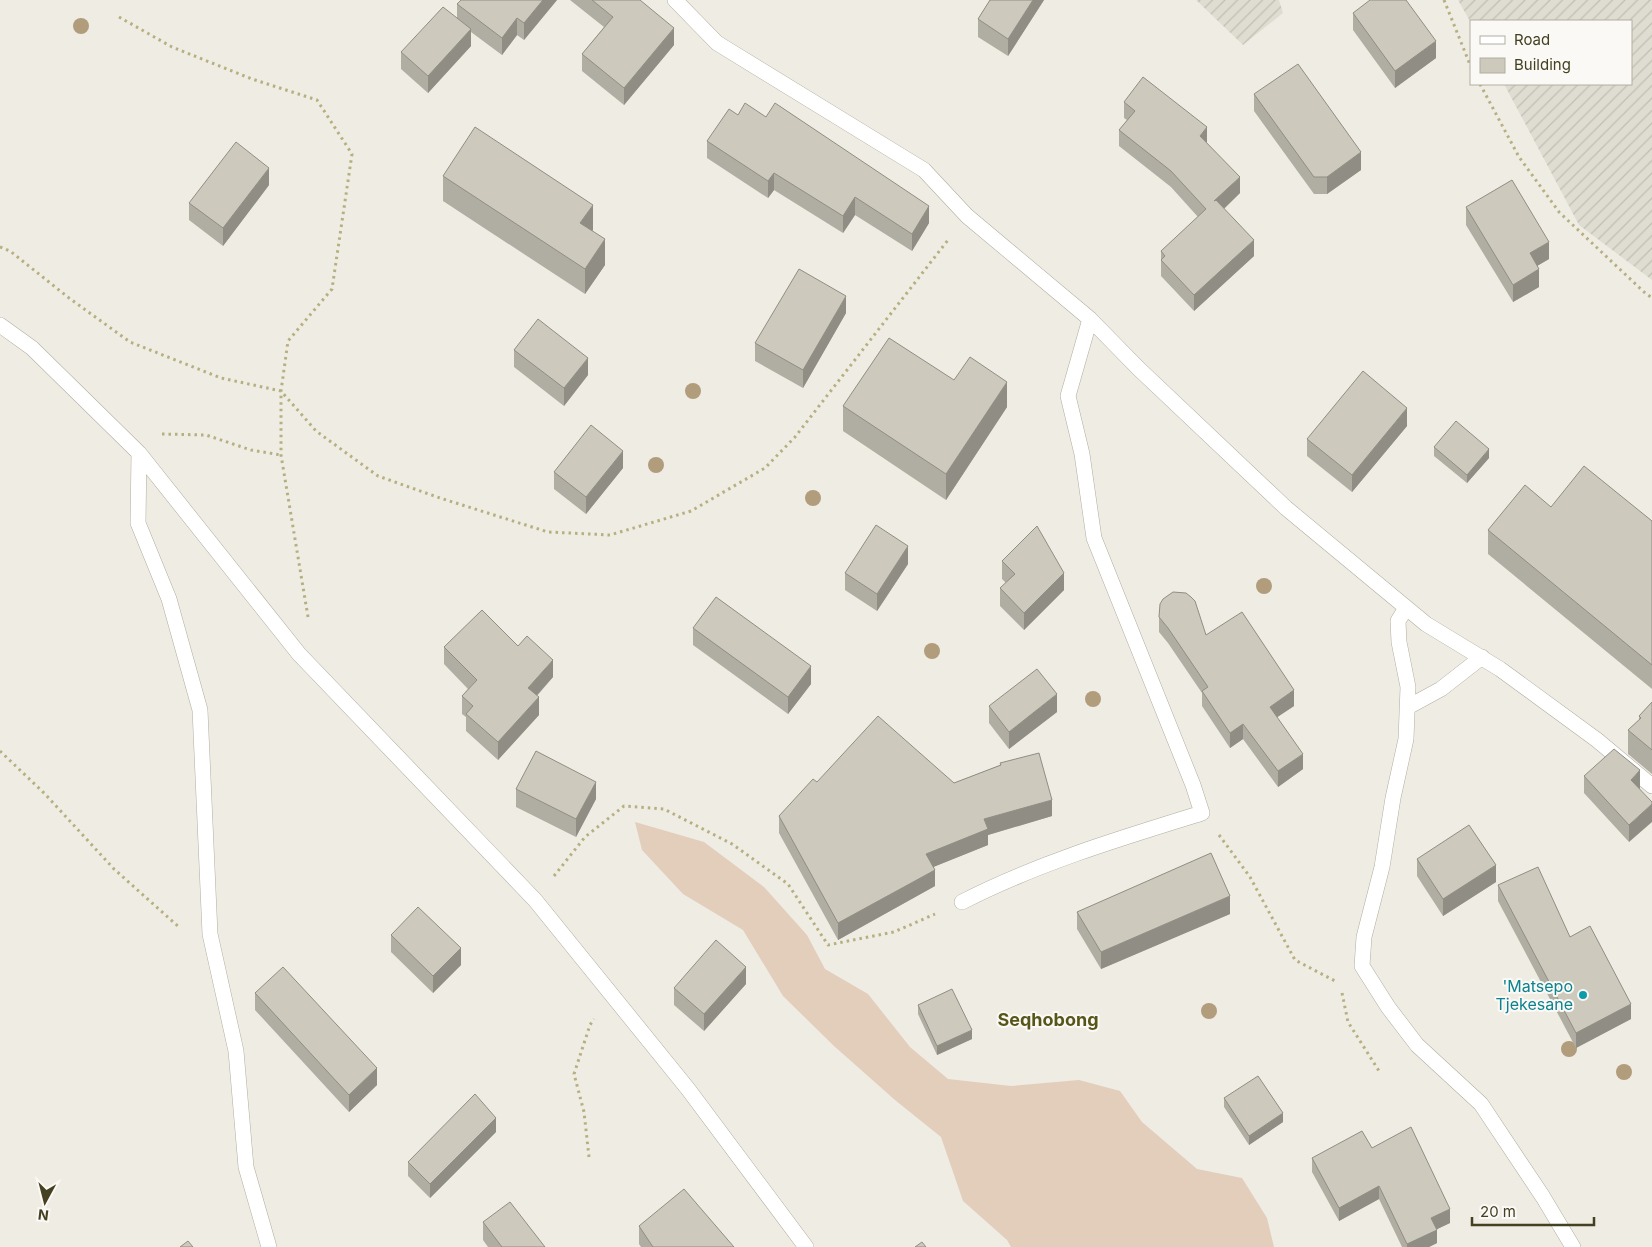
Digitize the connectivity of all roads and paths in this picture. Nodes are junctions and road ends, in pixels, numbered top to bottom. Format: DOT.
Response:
graph roads {
  1 [pos="675,0"];
  2 [pos="1444,0"];
  3 [pos="118,16"];
  4 [pos="1470,64"];
  5 [pos="1481,85"];
  6 [pos="967,216"];
  7 [pos="0,247"];
  8 [pos="1652,298"];
  9 [pos="1090,319"];
  10 [pos="0,325"];
  11 [pos="281,391"];
  12 [pos="139,453"];
  13 [pos="281,455"];
  14 [pos="1406,608"];
  15 [pos="299,654"];
  16 [pos="1482,657"];
  17 [pos="1408,707"];
  18 [pos="0,751"];
  19 [pos="1652,786"];
  20 [pos="1202,813"];
  21 [pos="534,900"];
  22 [pos="962,902"];
  23 [pos="210,934"];
  24 [pos="610,993"];
  25 [pos="1379,1071"];
  26 [pos="589,1157"];
  27 [pos="269,1247"];
  28 [pos="806,1247"];
  29 [pos="1573,1247"];
  1 -- 6 [label="street"];
  2 -- 4 [label="path"];
  3 -- 11 [label="path"];
  5 -- 8 [label="path"];
  6 -- 9 [label="street"];
  6 -- 11 [label="path"];
  7 -- 11 [label="path"];
  9 -- 14 [label="street"];
  9 -- 20 [label="street"];
  10 -- 12 [label="street"];
  11 -- 13 [label="path"];
  12 -- 13 [label="path"];
  12 -- 15 [label="street"];
  12 -- 23 [label="street"];
  13 -- 15 [label="path"];
  14 -- 16 [label="street"];
  14 -- 17 [label="street"];
  15 -- 21 [label="street"];
  16 -- 17 [label="street"];
  16 -- 19 [label="street"];
  17 -- 29 [label="street"];
  18 -- 23 [label="path"];
  20 -- 22 [label="street"];
  20 -- 25 [label="path"];
  21 -- 22 [label="path"];
  21 -- 24 [label="street"];
  23 -- 27 [label="street"];
  24 -- 26 [label="path"];
  24 -- 28 [label="street"];
}
